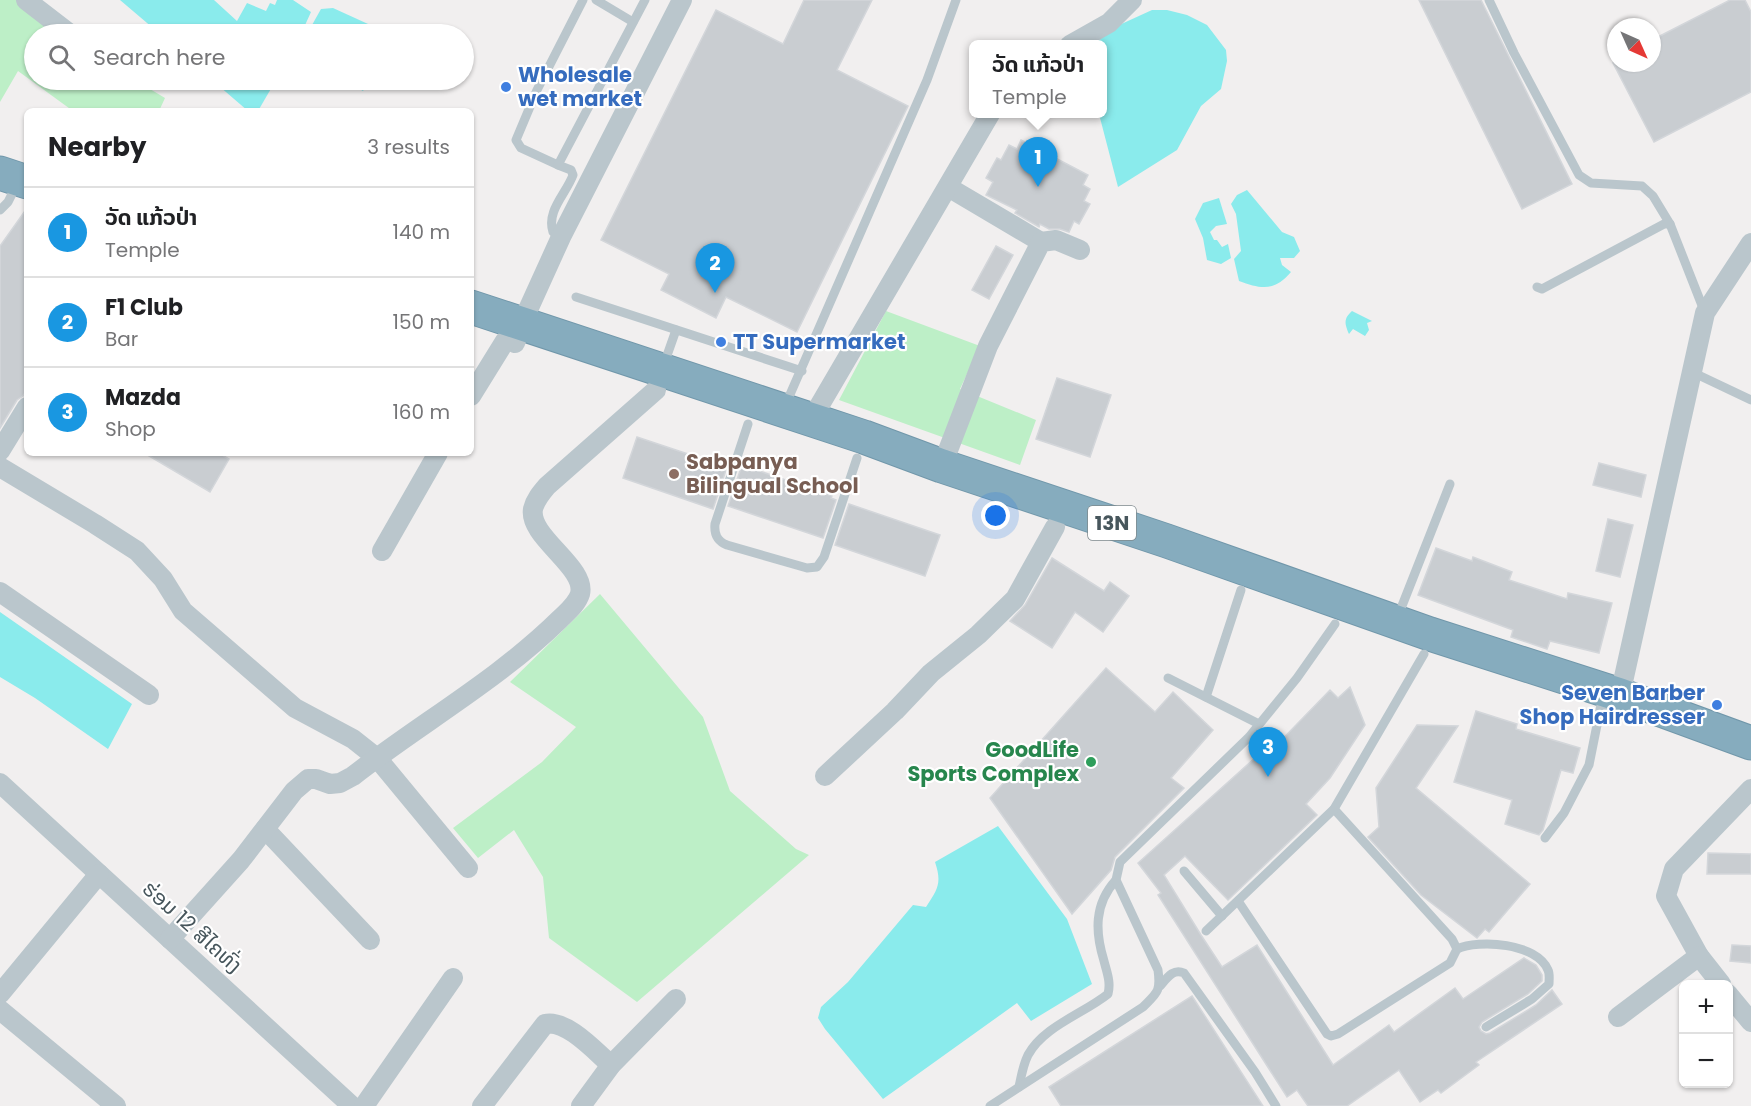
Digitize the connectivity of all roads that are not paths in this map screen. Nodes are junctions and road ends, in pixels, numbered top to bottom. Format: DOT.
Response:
graph roads {
  1 [pos="26,0"];
  2 [pos="583,0"];
  3 [pos="596,0"];
  4 [pos="645,0"];
  5 [pos="682,0"];
  6 [pos="956,0"];
  7 [pos="1132,0"];
  8 [pos="1489,0"];
  9 [pos="633,22"];
  10 [pos="57,24"];
  11 [pos="1079,40"];
  12 [pos="988,118"];
  13 [pos="0,150"];
  14 [pos="558,165"];
  15 [pos="18,173"];
  16 [pos="948,187"];
  17 [pos="0,210"];
  18 [pos="1670,224"];
  19 [pos="561,237"];
  20 [pos="1041,242"];
  21 [pos="1751,243"];
  22 [pos="1080,250"];
  23 [pos="1537,287"];
  24 [pos="576,297"];
  25 [pos="474,309"];
  26 [pos="1705,313"];
  27 [pos="474,330"];
  28 [pos="676,330"];
  29 [pos="514,336"];
  30 [pos="802,371"];
  31 [pos="1692,372"];
  32 [pos="659,380"];
  33 [pos="474,392"];
  34 [pos="1751,400"];
  35 [pos="24,412"];
  36 [pos="797,416"];
  37 [pos="748,424"];
  38 [pos="0,451"];
  39 [pos="436,456"];
  40 [pos="856,458"];
  41 [pos="942,466"];
  42 [pos="0,467"];
  43 [pos="1450,484"];
  44 [pos="1055,527"];
  45 [pos="382,551"];
  46 [pos="1240,590"];
  47 [pos="0,592"];
  48 [pos="1396,621"];
  49 [pos="1335,624"];
  50 [pos="1424,654"];
  51 [pos="1168,678"];
  52 [pos="150,695"];
  53 [pos="1206,697"];
  54 [pos="1609,703"];
  55 [pos="1259,724"];
  56 [pos="1751,743"];
  57 [pos="377,758"];
  58 [pos="1751,764"];
  59 [pos="825,776"];
  60 [pos="0,783"];
  61 [pos="1751,789"];
  62 [pos="1334,809"];
  63 [pos="265,829"];
  64 [pos="1545,838"];
  65 [pos="468,868"];
  66 [pos="1184,871"];
  67 [pos="99,874"];
  68 [pos="1116,880"];
  69 [pos="1238,902"];
  70 [pos="1222,916"];
  71 [pos="1206,930"];
  72 [pos="170,939"];
  73 [pos="370,940"];
  74 [pos="1457,949"];
  75 [pos="1700,956"];
  76 [pos="453,978"];
  77 [pos="1718,980"];
  78 [pos="1160,986"];
  79 [pos="0,994"];
  80 [pos="676,999"];
  81 [pos="1733,999"];
  82 [pos="0,1010"];
  83 [pos="1618,1017"];
  84 [pos="1751,1022"];
  85 [pos="1486,1027"];
  86 [pos="611,1065"];
  87 [pos="1018,1087"];
  88 [pos="116,1106"];
  89 [pos="352,1106"];
  90 [pos="364,1106"];
  91 [pos="482,1106"];
  92 [pos="581,1106"];
  93 [pos="990,1106"];
  94 [pos="1276,1106"];
  1 -- 10 [label="street"];
  2 -- 14 [label="lane"];
  3 -- 9 [label="lane"];
  4 -- 9 [label="lane"];
  5 -- 19 [label="street"];
  6 -- 30 [label="lane"];
  7 -- 11 [label="street"];
  8 -- 18 [label="lane"];
  9 -- 14 [label="lane"];
  12 -- 16 [label="street"];
  13 -- 15 [label="highway"];
  14 -- 19 [label="lane"];
  15 -- 17 [label="lane"];
  16 -- 20 [label="street"];
  16 -- 36 [label="street"];
  18 -- 23 [label="lane"];
  18 -- 26 [label="lane"];
  19 -- 29 [label="street"];
  20 -- 22 [label="street"];
  20 -- 41 [label="street"];
  21 -- 26 [label="street"];
  24 -- 28 [label="lane"];
  25 -- 29 [label="highway, 13N"];
  26 -- 31 [label="street"];
  27 -- 29 [label="highway, 13N"];
  28 -- 30 [label="lane"];
  28 -- 32 [label="lane"];
  29 -- 32 [label="highway, 13N"];
  29 -- 33 [label="street"];
  30 -- 36 [label="lane"];
  31 -- 34 [label="lane"];
  31 -- 54 [label="street"];
  32 -- 36 [label="highway, 13N"];
  32 -- 37 [label="highway, 13N"];
  32 -- 57 [label="street"];
  35 -- 38 [label="street"];
  36 -- 41 [label="highway, 13N"];
  37 -- 40 [label="highway, 13N"];
  37 -- 40 [label="lane"];
  39 -- 45 [label="street"];
  40 -- 44 [label="highway, 13N"];
  41 -- 48 [label="highway, 13N"];
  42 -- 57 [label="street"];
  43 -- 48 [label="lane"];
  44 -- 46 [label="highway, 13N"];
  44 -- 59 [label="street"];
  46 -- 49 [label="highway, 13N"];
  46 -- 53 [label="lane"];
  47 -- 52 [label="street"];
  48 -- 54 [label="highway, 13N"];
  49 -- 50 [label="highway, 13N"];
  49 -- 55 [label="lane"];
  50 -- 54 [label="highway, 13N"];
  50 -- 62 [label="lane"];
  51 -- 53 [label="lane"];
  53 -- 55 [label="lane"];
  54 -- 56 [label="highway, 13N"];
  54 -- 58 [label="highway, 13N"];
  54 -- 64 [label="lane"];
  55 -- 68 [label="lane"];
  57 -- 63 [label="street"];
  57 -- 65 [label="street"];
  60 -- 67 [label="street, ຮ່ອມ 12 ສີໄຄທົ່ງ"];
  61 -- 75 [label="street"];
  62 -- 69 [label="lane"];
  62 -- 74 [label="lane"];
  63 -- 72 [label="street"];
  63 -- 73 [label="street"];
  66 -- 70 [label="lane"];
  67 -- 72 [label="street, ຮ່ອມ 12 ສີໄຄທົ່ງ"];
  67 -- 79 [label="street"];
  68 -- 78 [label="lane"];
  68 -- 87 [label="lane"];
  69 -- 70 [label="lane"];
  69 -- 74 [label="lane"];
  70 -- 71 [label="lane"];
  72 -- 89 [label="street, ຮ່ອມ 12 ສີໄຄທົ່ງ"];
  74 -- 85 [label="lane"];
  75 -- 77 [label="street"];
  75 -- 83 [label="street"];
  76 -- 90 [label="street"];
  78 -- 87 [label="lane"];
  78 -- 94 [label="lane"];
  80 -- 86 [label="street"];
  81 -- 84 [label="street"];
  82 -- 88 [label="street"];
  86 -- 91 [label="street"];
  86 -- 92 [label="street"];
  87 -- 93 [label="lane"];
}
